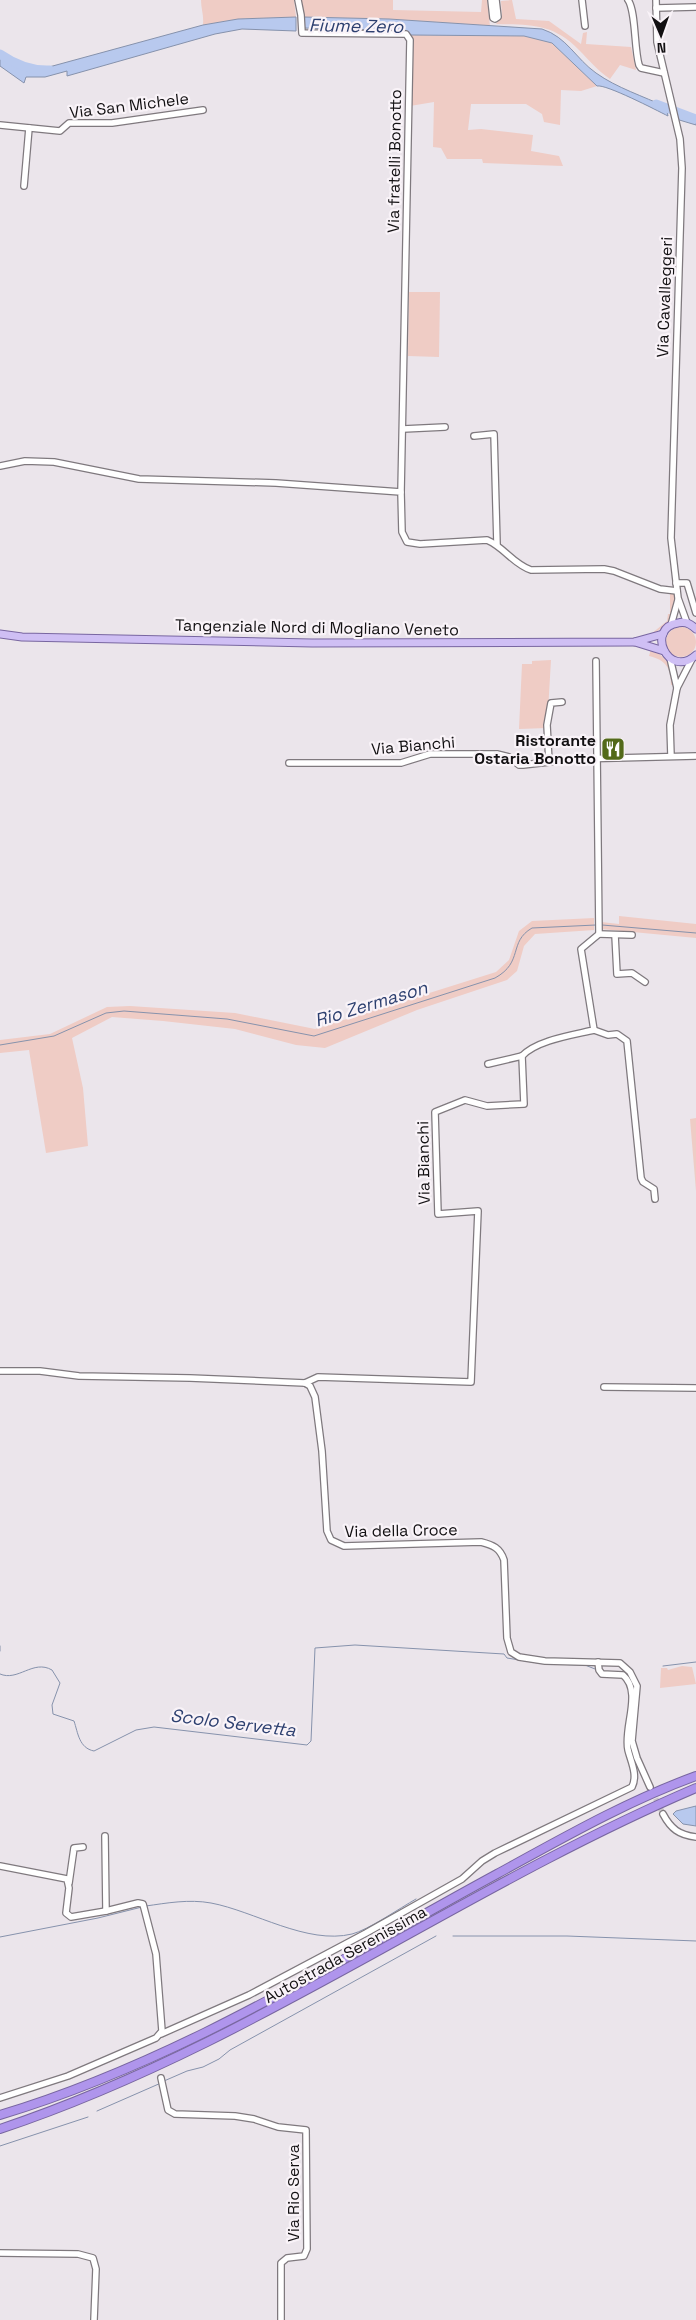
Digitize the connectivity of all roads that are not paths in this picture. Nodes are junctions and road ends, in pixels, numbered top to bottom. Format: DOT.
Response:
graph roads {
  1 [pos="298,0"];
  2 [pos="491,0"];
  3 [pos="496,0"];
  4 [pos="582,0"];
  5 [pos="628,0"];
  6 [pos="656,0"];
  7 [pos="696,7"];
  8 [pos="656,8"];
  9 [pos="585,26"];
  10 [pos="664,73"];
  11 [pos="204,110"];
  12 [pos="0,125"];
  13 [pos="29,128"];
  14 [pos="24,186"];
  15 [pos="445,427"];
  16 [pos="403,429"];
  17 [pos="474,436"];
  18 [pos="0,466"];
  19 [pos="401,492"];
  20 [pos="497,544"];
  21 [pos="676,583"];
  22 [pos="677,591"];
  23 [pos="678,598"];
  24 [pos="696,613"];
  25 [pos="687,623"];
  26 [pos="672,625"];
  27 [pos="696,629"];
  28 [pos="0,634"];
  29 [pos="663,634"];
  30 [pos="634,642"];
  31 [pos="664,651"];
  32 [pos="694,657"];
  33 [pos="670,658"];
  34 [pos="596,661"];
  35 [pos="677,688"];
  36 [pos="562,702"];
  37 [pos="671,756"];
  38 [pos="696,756"];
  39 [pos="596,758"];
  40 [pos="549,762"];
  41 [pos="289,763"];
  42 [pos="599,932"];
  43 [pos="615,935"];
  44 [pos="632,935"];
  45 [pos="645,982"];
  46 [pos="594,1030"];
  47 [pos="522,1056"];
  48 [pos="488,1064"];
  49 [pos="655,1199"];
  50 [pos="0,1371"];
  51 [pos="306,1384"];
  52 [pos="604,1387"];
  53 [pos="696,1388"];
  54 [pos="598,1662"];
  55 [pos="696,1776"];
  56 [pos="650,1787"];
  57 [pos="696,1788"];
  58 [pos="663,1814"];
  59 [pos="105,1836"];
  60 [pos="696,1837"];
  61 [pos="84,1848"];
  62 [pos="0,1866"];
  63 [pos="69,1884"];
  64 [pos="106,1911"];
  65 [pos="161,2034"];
  66 [pos="162,2081"];
  67 [pos="0,2098"];
  68 [pos="0,2116"];
  69 [pos="0,2129"];
  70 [pos="0,2253"];
  71 [pos="94,2320"];
  72 [pos="281,2320"];
  1 -- 16 [label="street, Via fratelli Bonotto"];
  2 -- 3 [label="street"];
  4 -- 9 [label="street"];
  5 -- 10 [label="street"];
  6 -- 8 [label="street, Via Cavalleggeri"];
  7 -- 8 [label="street"];
  8 -- 10 [label="street, Via Cavalleggeri"];
  10 -- 21 [label="street, Via Cavalleggeri"];
  11 -- 13 [label="street, Via San Michele"];
  12 -- 13 [label="street, Via San Michele"];
  13 -- 14 [label="street"];
  15 -- 16 [label="street"];
  16 -- 19 [label="street, Via fratelli Bonotto"];
  17 -- 20 [label="street"];
  18 -- 19 [label="street"];
  19 -- 20 [label="street, Via fratelli Bonotto"];
  20 -- 22 [label="street"];
  21 -- 22 [label="street, Via Cavalleggeri"];
  21 -- 24 [label="street"];
  22 -- 23 [label="street, Via Cavalleggeri"];
  23 -- 25 [label="street"];
  23 -- 26 [label="street"];
  25 -- 26 [label="main road"];
  25 -- 27 [label="main road"];
  26 -- 29 [label="main road"];
  28 -- 30 [label="main road, Tangenziale Nord di Mogliano Veneto"];
  29 -- 30 [label="main road"];
  29 -- 31 [label="main road"];
  30 -- 31 [label="main road"];
  31 -- 33 [label="main road"];
  32 -- 33 [label="main road"];
  32 -- 35 [label="street"];
  33 -- 35 [label="street"];
  34 -- 39 [label="street"];
  35 -- 37 [label="street"];
  36 -- 40 [label="street"];
  37 -- 38 [label="street, Via Bianchi"];
  37 -- 39 [label="street, Via Bianchi"];
  39 -- 40 [label="street, Via Bianchi"];
  39 -- 42 [label="street"];
  40 -- 41 [label="street, Via Bianchi"];
  42 -- 43 [label="street"];
  42 -- 46 [label="street"];
  43 -- 44 [label="street"];
  43 -- 45 [label="street"];
  46 -- 47 [label="street"];
  46 -- 49 [label="street"];
  47 -- 48 [label="street"];
  47 -- 51 [label="street, Via Bianchi"];
  50 -- 51 [label="street"];
  51 -- 54 [label="street, Via della Croce"];
  52 -- 53 [label="street"];
  54 -- 56 [label="street, Via della Croce"];
  54 -- 65 [label="street"];
  55 -- 68 [label="highway, Autostrada Serenissima"];
  57 -- 69 [label="highway, Autostrada Serenissima"];
  58 -- 60 [label="street"];
  59 -- 64 [label="street"];
  61 -- 63 [label="street"];
  62 -- 63 [label="street"];
  63 -- 64 [label="street"];
  64 -- 65 [label="street"];
  65 -- 67 [label="street"];
  66 -- 72 [label="street, Via Rio Serva"];
  70 -- 71 [label="street"];
}
